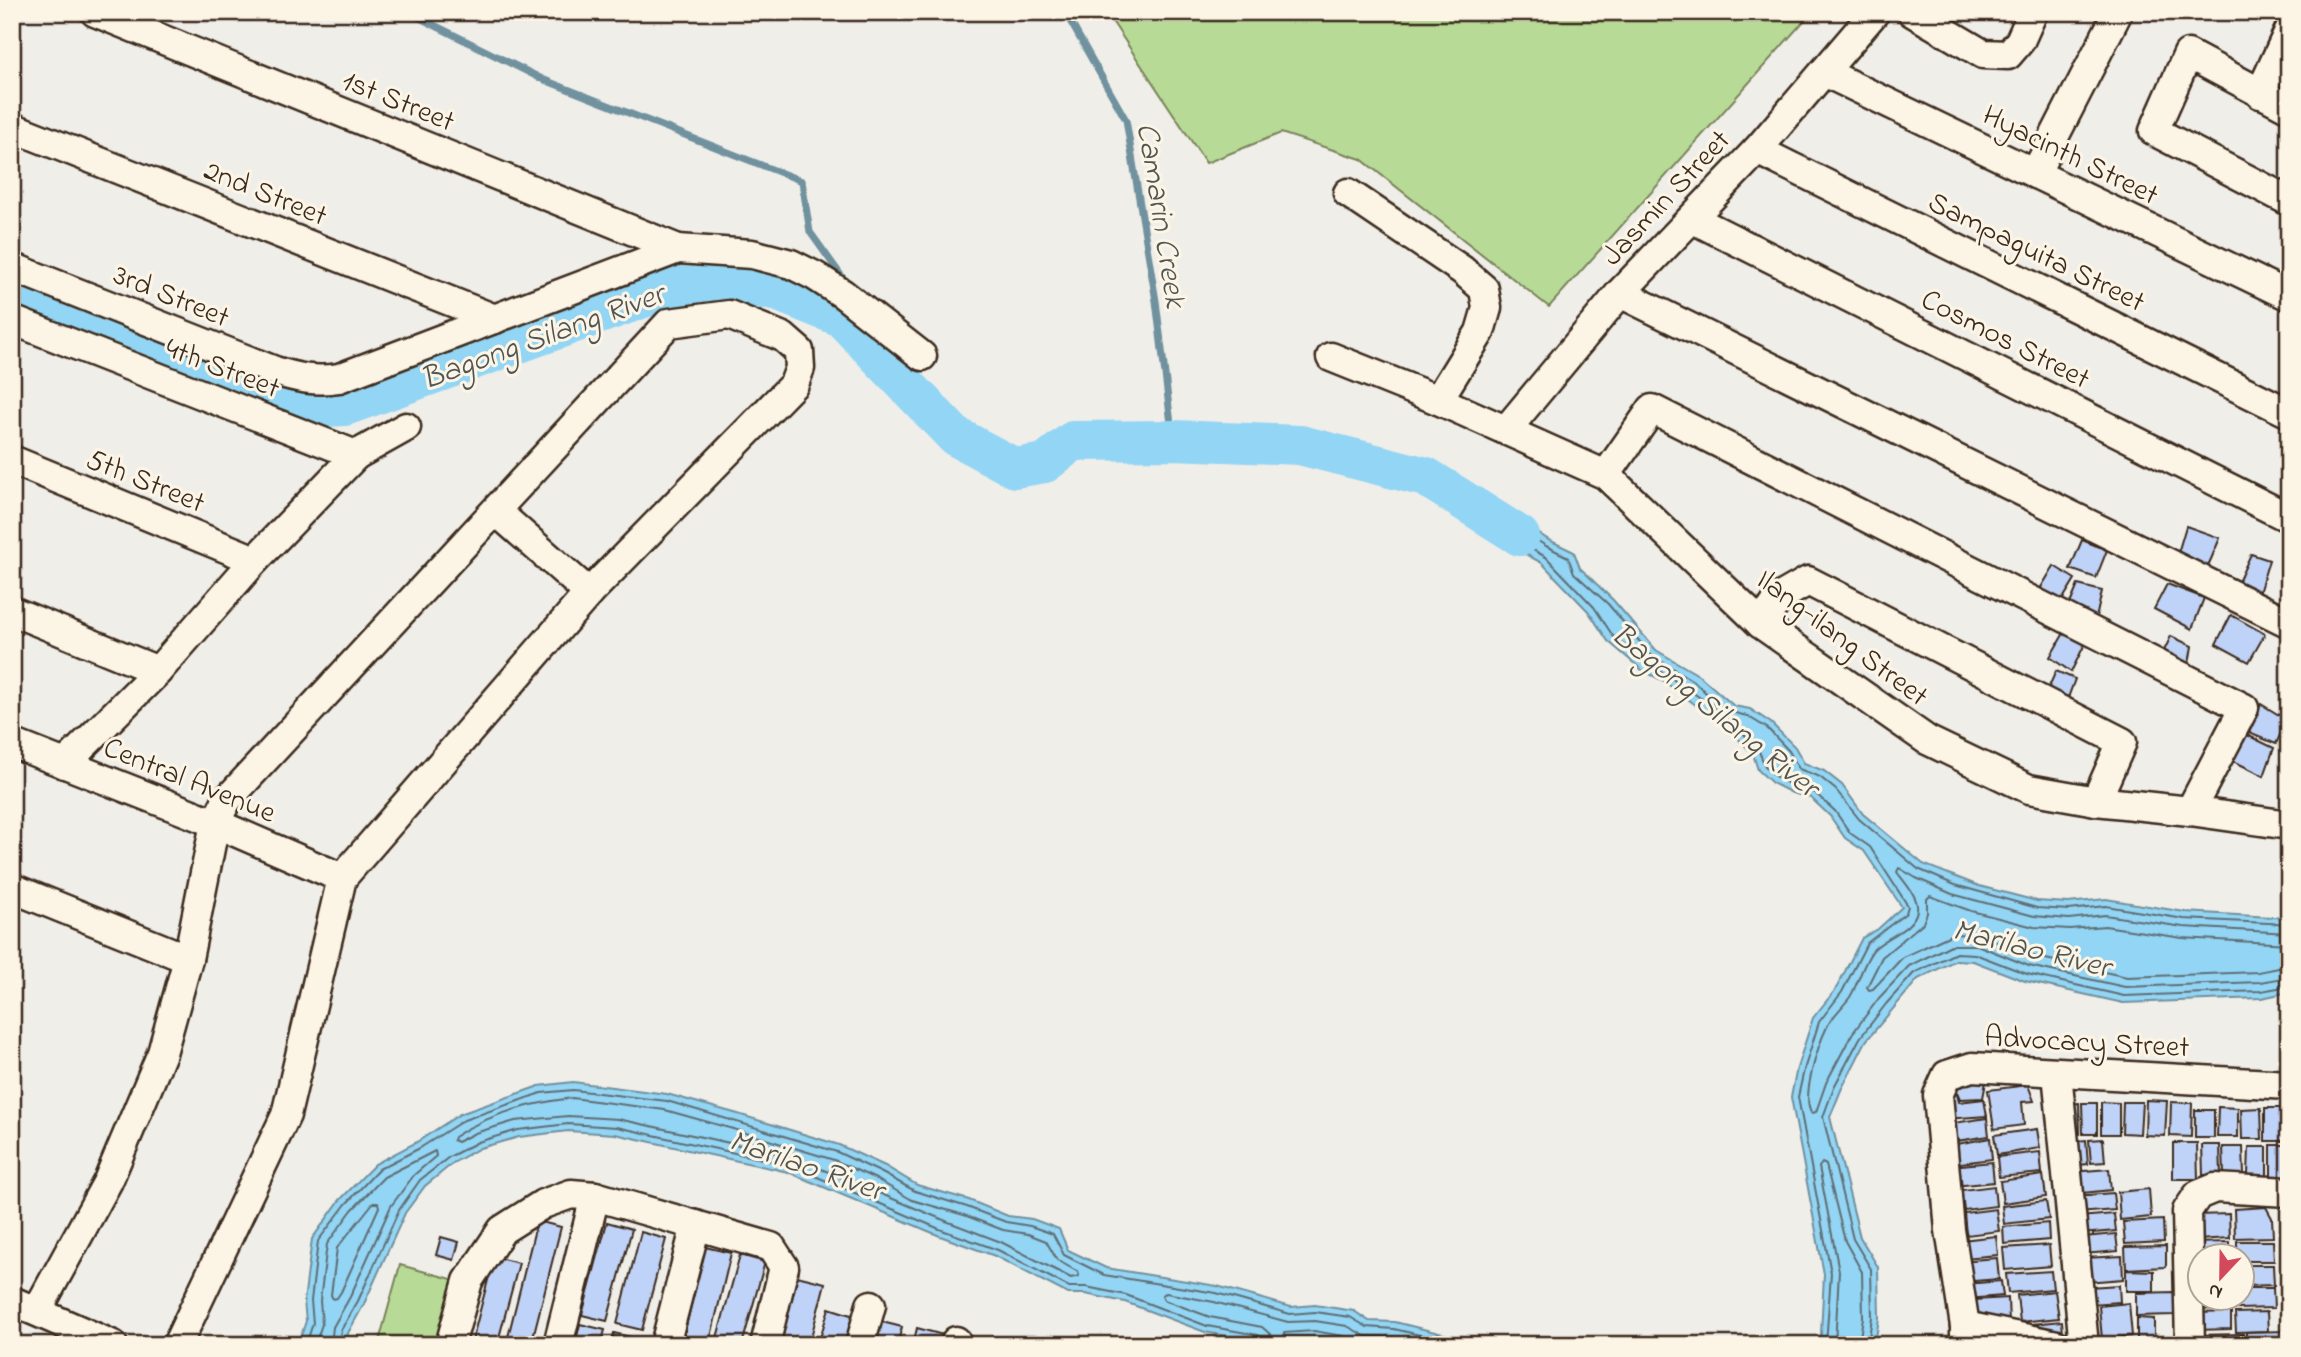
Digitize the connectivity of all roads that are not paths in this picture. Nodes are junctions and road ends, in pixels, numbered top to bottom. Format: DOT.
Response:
graph roads {
  1 [pos="95,12"];
  2 [pos="1875,12"];
  3 [pos="1912,12"];
  4 [pos="2033,12"];
  5 [pos="2118,12"];
  6 [pos="2289,31"];
  7 [pos="1824,72"];
  8 [pos="2260,94"];
  9 [pos="2289,108"];
  10 [pos="12,127"];
  11 [pos="1756,150"];
  12 [pos="2035,174"];
  13 [pos="1348,193"];
  14 [pos="2289,201"];
  15 [pos="1693,219"];
  16 [pos="678,249"];
  17 [pos="12,267"];
  18 [pos="1620,293"];
  19 [pos="2289,296"];
  20 [pos="495,318"];
  21 [pos="12,320"];
  22 [pos="922,356"];
  23 [pos="1331,357"];
  24 [pos="1438,400"];
  25 [pos="2289,413"];
  26 [pos="406,427"];
  27 [pos="1506,430"];
  28 [pos="356,455"];
  29 [pos="12,460"];
  30 [pos="1606,475"];
  31 [pos="496,511"];
  32 [pos="2289,517"];
  33 [pos="255,560"];
  34 [pos="589,593"];
  35 [pos="12,611"];
  36 [pos="2289,623"];
  37 [pos="1761,624"];
  38 [pos="158,671"];
  39 [pos="12,743"];
  40 [pos="65,764"];
  41 [pos="2096,801"];
  42 [pos="2190,811"];
  43 [pos="2287,821"];
  44 [pos="215,823"];
  45 [pos="342,878"];
  46 [pos="12,888"];
  47 [pos="188,959"];
  48 [pos="2057,1073"];
  49 [pos="2289,1085"];
  50 [pos="2289,1192"];
  51 [pos="595,1196"];
  52 [pos="696,1225"];
  53 [pos="871,1305"];
  54 [pos="25,1306"];
  55 [pos="1965,1336"];
  56 [pos="113,1345"];
  57 [pos="177,1345"];
  58 [pos="450,1345"];
  59 [pos="558,1345"];
  60 [pos="665,1345"];
  61 [pos="765,1345"];
  62 [pos="859,1345"];
  63 [pos="2057,1345"];
  64 [pos="2084,1345"];
  65 [pos="2190,1345"];
  1 -- 16 [label="street, 1st Street"];
  2 -- 7 [label="street, Jasmin Street"];
  3 -- 4 [label="street"];
  5 -- 12 [label="street"];
  6 -- 8 [label="street"];
  7 -- 11 [label="street, Jasmin Street"];
  7 -- 12 [label="street, Hyacinth Street"];
  8 -- 9 [label="street"];
  8 -- 14 [label="street"];
  10 -- 20 [label="street, 2nd Street"];
  11 -- 15 [label="street, Jasmin Street"];
  11 -- 25 [label="street, Sampaguita Street"];
  12 -- 19 [label="street, Hyacinth Street"];
  13 -- 24 [label="street"];
  15 -- 18 [label="street, Jasmin Street"];
  15 -- 32 [label="street, Cosmos Street"];
  16 -- 20 [label="street"];
  16 -- 22 [label="street"];
  17 -- 20 [label="street, 3rd Street"];
  18 -- 27 [label="street, Jasmin Street"];
  18 -- 36 [label="street"];
  21 -- 28 [label="street, 4th Street"];
  23 -- 24 [label="street, Ilang-ilang Street"];
  24 -- 27 [label="street, Ilang-ilang Street"];
  26 -- 28 [label="street"];
  27 -- 30 [label="street, Ilang-ilang Street"];
  28 -- 33 [label="street"];
  29 -- 33 [label="street, 5th Street"];
  30 -- 37 [label="street, Ilang-ilang Street"];
  30 -- 42 [label="street"];
  31 -- 34 [label="street"];
  31 -- 34 [label="street"];
  31 -- 44 [label="street"];
  33 -- 38 [label="street"];
  34 -- 45 [label="street"];
  35 -- 38 [label="street"];
  37 -- 41 [label="street, Ilang-ilang Street"];
  37 -- 41 [label="street"];
  38 -- 40 [label="street"];
  39 -- 40 [label="street, Central Avenue"];
  40 -- 44 [label="street, Central Avenue"];
  41 -- 42 [label="street, Ilang-ilang Street"];
  42 -- 43 [label="street, Ilang-ilang Street"];
  44 -- 45 [label="street, Central Avenue"];
  44 -- 47 [label="street"];
  45 -- 57 [label="street"];
  46 -- 47 [label="street"];
  47 -- 54 [label="street"];
  48 -- 49 [label="street, Advocacy Street"];
  48 -- 55 [label="street, Advocacy Street"];
  48 -- 64 [label="street"];
  50 -- 65 [label="street"];
  51 -- 52 [label="street"];
  51 -- 58 [label="street"];
  51 -- 59 [label="street"];
  52 -- 60 [label="street"];
  52 -- 61 [label="street"];
  53 -- 62 [label="street"];
  54 -- 56 [label="street"];
  55 -- 63 [label="street"];
}
